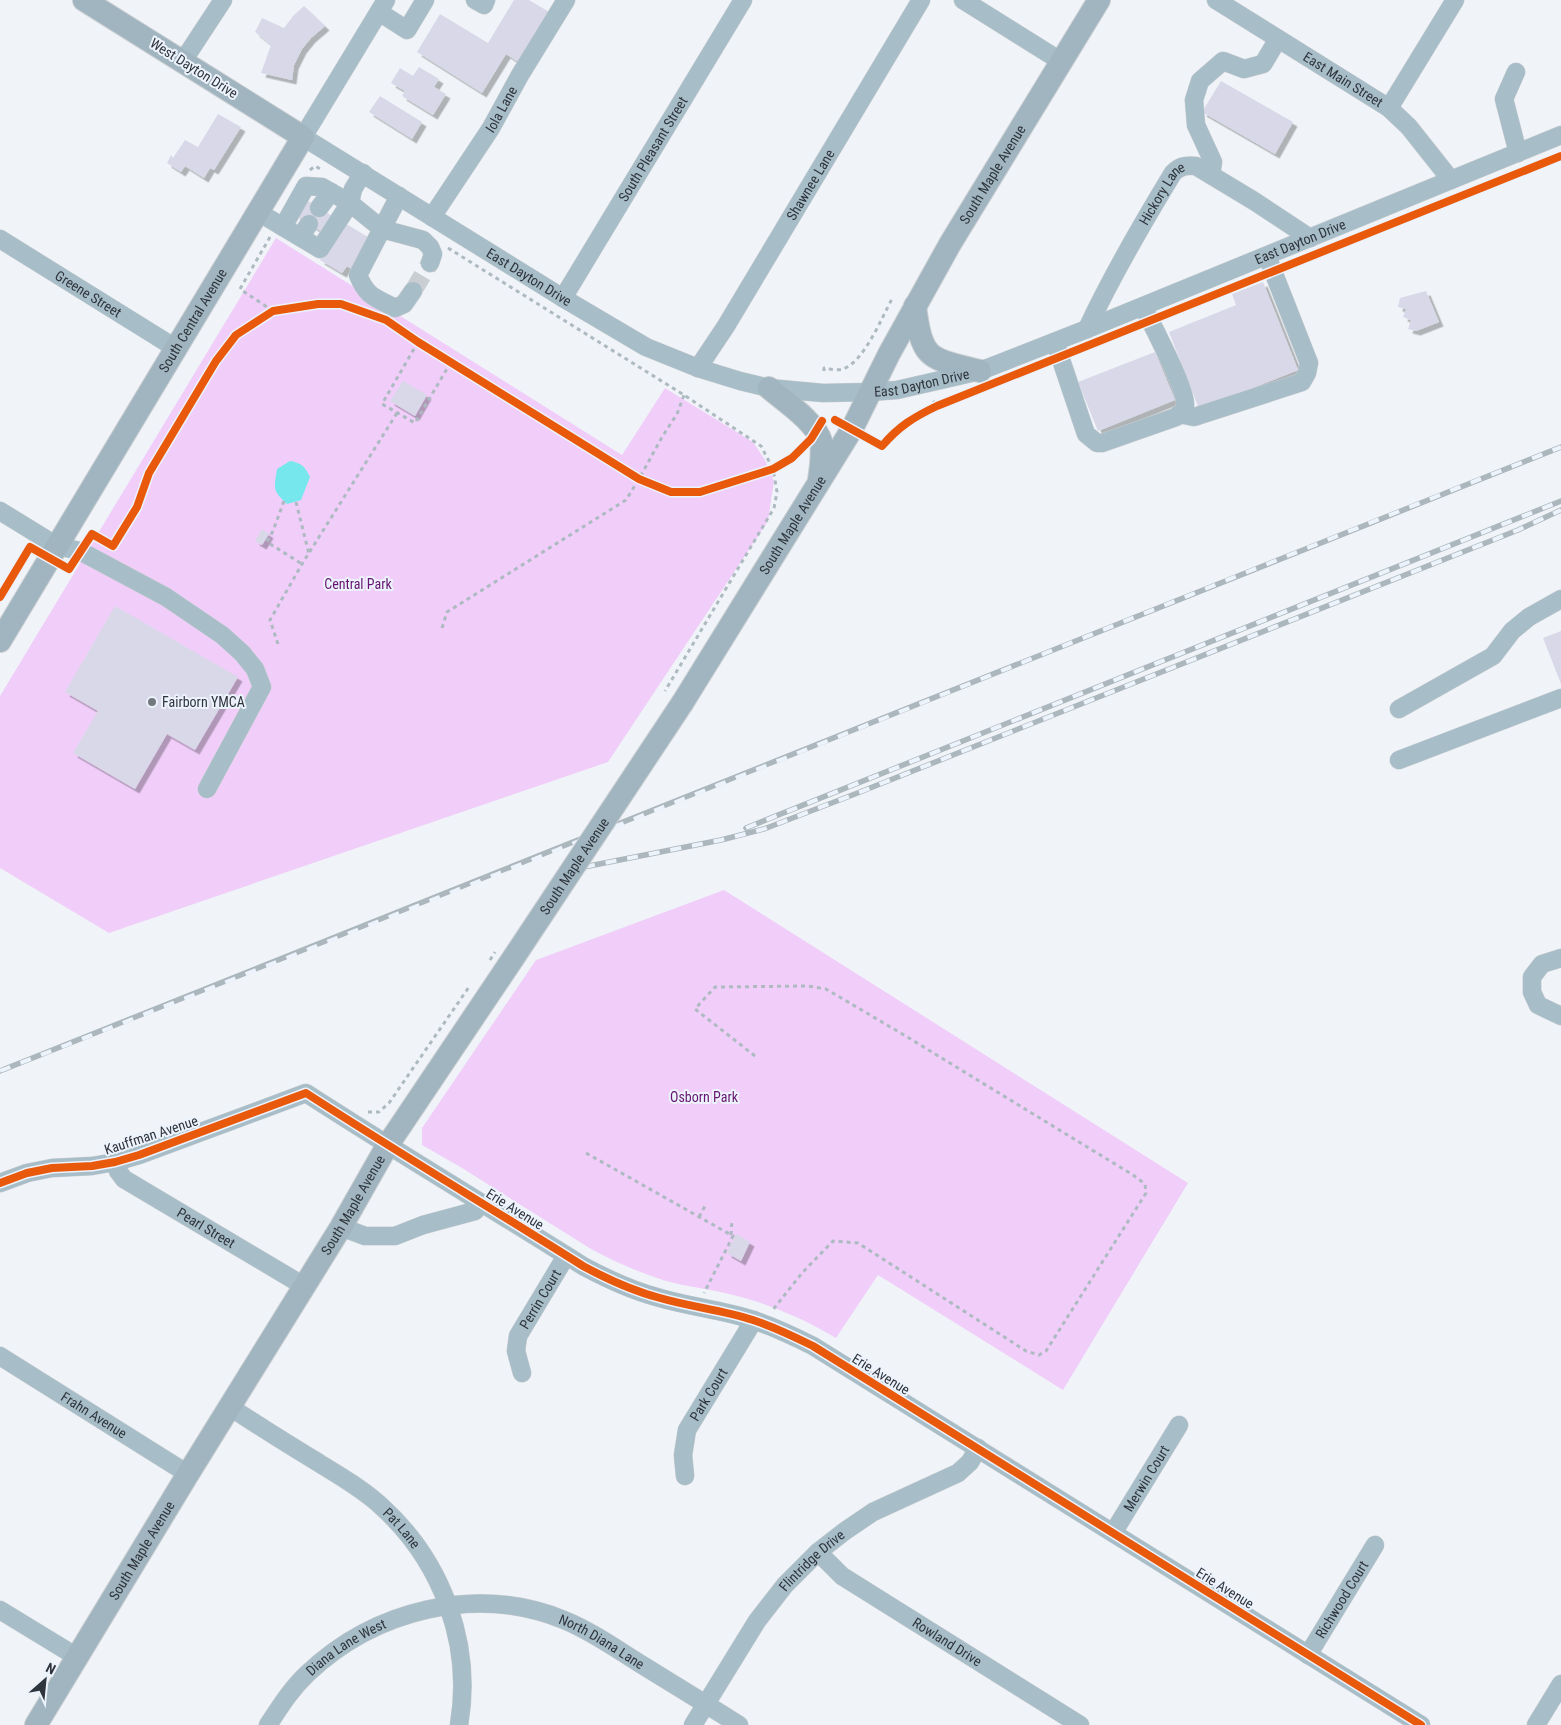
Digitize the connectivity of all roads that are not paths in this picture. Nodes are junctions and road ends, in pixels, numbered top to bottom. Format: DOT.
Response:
graph roads {
  1 [pos="84,0"];
  2 [pos="223,0"];
  3 [pos="425,0"];
  4 [pos="475,0"];
  5 [pos="486,0"];
  6 [pos="566,0"];
  7 [pos="743,0"];
  8 [pos="921,0"];
  9 [pos="964,0"];
  10 [pos="1099,0"];
  11 [pos="1216,0"];
  12 [pos="1455,0"];
  13 [pos="380,4"];
  14 [pos="1278,39"];
  15 [pos="184,61"];
  16 [pos="1062,62"];
  17 [pos="1516,72"];
  18 [pos="1389,108"];
  19 [pos="1561,135"];
  20 [pos="303,137"];
  21 [pos="1518,152"];
  22 [pos="363,173"];
  23 [pos="1211,175"];
  24 [pos="1451,180"];
  25 [pos="331,192"];
  26 [pos="399,196"];
  27 [pos="350,203"];
  28 [pos="319,208"];
  29 [pos="258,212"];
  30 [pos="432,217"];
  31 [pos="283,227"];
  32 [pos="382,229"];
  33 [pos="1310,238"];
  34 [pos="0,239"];
  35 [pos="1267,256"];
  36 [pos="430,263"];
  37 [pos="413,292"];
  38 [pos="563,298"];
  39 [pos="915,306"];
  40 [pos="1143,306"];
  41 [pos="1087,329"];
  42 [pos="1055,342"];
  43 [pos="177,349"];
  44 [pos="698,368"];
  45 [pos="980,371"];
  46 [pos="769,388"];
  47 [pos="870,392"];
  48 [pos="1179,414"];
  49 [pos="818,483"];
  50 [pos="0,511"];
  51 [pos="57,546"];
  52 [pos="1561,599"];
  53 [pos="0,641"];
  54 [pos="1561,698"];
  55 [pos="1399,709"];
  56 [pos="1398,760"];
  57 [pos="207,789"];
  58 [pos="1561,958"];
  59 [pos="1561,1016"];
  60 [pos="306,1093"];
  61 [pos="387,1146"];
  62 [pos="115,1162"];
  63 [pos="0,1183"];
  64 [pos="482,1203"];
  65 [pos="341,1227"];
  66 [pos="566,1256"];
  67 [pos="304,1286"];
  68 [pos="759,1322"];
  69 [pos="0,1356"];
  70 [pos="522,1373"];
  71 [pos="230,1407"];
  72 [pos="1180,1425"];
  73 [pos="978,1448"];
  74 [pos="188,1474"];
  75 [pos="685,1476"];
  76 [pos="1113,1532"];
  77 [pos="1375,1545"];
  78 [pos="818,1552"];
  79 [pos="449,1606"];
  80 [pos="0,1610"];
  81 [pos="1308,1655"];
  82 [pos="78,1657"];
  83 [pos="1561,1684"];
  84 [pos="706,1704"];
  85 [pos="36,1725"];
  86 [pos="268,1725"];
  87 [pos="459,1725"];
  88 [pos="693,1725"];
  89 [pos="739,1725"];
  90 [pos="1080,1725"];
  91 [pos="1421,1725"];
  92 [pos="1536,1725"];
  1 -- 15 [label="main road, West Dayton Drive"];
  2 -- 15 [label="street"];
  3 -- 13 [label="street"];
  4 -- 5 [label="street"];
  6 -- 30 [label="street, Iola Lane"];
  7 -- 38 [label="street, South Pleasant Street"];
  8 -- 44 [label="street, Shawnee Lane"];
  9 -- 16 [label="street"];
  10 -- 16 [label="main road, South Maple Avenue"];
  11 -- 14 [label="street, East Main Street"];
  12 -- 18 [label="street"];
  13 -- 20 [label="street, South Central Avenue"];
  14 -- 18 [label="street, East Main Street"];
  14 -- 23 [label="street"];
  15 -- 20 [label="main road, West Dayton Drive"];
  16 -- 39 [label="main road, South Maple Avenue"];
  17 -- 21 [label="street"];
  18 -- 24 [label="street, East Main Street"];
  19 -- 21 [label="street, East Dayton Drive"];
  20 -- 22 [label="street, East Dayton Drive"];
  20 -- 29 [label="main road, South Central Avenue"];
  21 -- 24 [label="street, East Dayton Drive"];
  22 -- 26 [label="street, East Dayton Drive"];
  22 -- 27 [label="street"];
  23 -- 33 [label="street, Hickory Lane"];
  23 -- 41 [label="street, Hickory Lane"];
  24 -- 33 [label="street, East Dayton Drive"];
  25 -- 27 [label="street"];
  25 -- 28 [label="street"];
  25 -- 31 [label="street"];
  26 -- 30 [label="street, East Dayton Drive"];
  26 -- 32 [label="street"];
  27 -- 31 [label="street"];
  27 -- 32 [label="street"];
  29 -- 31 [label="street"];
  29 -- 43 [label="main road, South Central Avenue"];
  30 -- 38 [label="street, East Dayton Drive"];
  32 -- 36 [label="street"];
  32 -- 37 [label="street"];
  33 -- 35 [label="street, East Dayton Drive"];
  34 -- 43 [label="street, Greene Street"];
  35 -- 40 [label="street, East Dayton Drive"];
  35 -- 48 [label="street"];
  38 -- 44 [label="street, East Dayton Drive"];
  39 -- 45 [label="main road"];
  39 -- 47 [label="main road, South Maple Avenue"];
  40 -- 41 [label="street, East Dayton Drive"];
  40 -- 48 [label="street"];
  41 -- 42 [label="street, East Dayton Drive"];
  42 -- 45 [label="street, East Dayton Drive"];
  42 -- 48 [label="street"];
  43 -- 51 [label="main road, South Central Avenue"];
  44 -- 46 [label="street, East Dayton Drive"];
  45 -- 47 [label="street, East Dayton Drive"];
  46 -- 47 [label="street, East Dayton Drive"];
  46 -- 49 [label="main road"];
  47 -- 49 [label="main road, South Maple Avenue"];
  49 -- 61 [label="main road, South Maple Avenue, bridge"];
  50 -- 51 [label="street"];
  51 -- 53 [label="main road, South Central Avenue"];
  51 -- 57 [label="street"];
  52 -- 55 [label="street"];
  54 -- 56 [label="street"];
  58 -- 59 [label="street"];
  60 -- 61 [label="street, Erie Avenue"];
  60 -- 62 [label="street, Kauffman Avenue"];
  61 -- 64 [label="street, Erie Avenue"];
  61 -- 65 [label="main road, South Maple Avenue"];
  62 -- 63 [label="street, Kauffman Avenue"];
  62 -- 67 [label="street, Pearl Street"];
  64 -- 65 [label="street"];
  64 -- 66 [label="street, Erie Avenue"];
  65 -- 67 [label="main road, South Maple Avenue"];
  66 -- 68 [label="street, Erie Avenue"];
  66 -- 70 [label="street, Perrin Court"];
  67 -- 71 [label="main road, South Maple Avenue"];
  68 -- 73 [label="street, Erie Avenue"];
  68 -- 75 [label="street, Park Court"];
  69 -- 74 [label="street, Frahn Avenue"];
  71 -- 74 [label="main road, South Maple Avenue"];
  71 -- 79 [label="street, Pat Lane"];
  72 -- 76 [label="street, Merwin Court"];
  73 -- 76 [label="street, Erie Avenue"];
  73 -- 78 [label="street, Flintridge Drive"];
  74 -- 82 [label="main road, South Maple Avenue"];
  76 -- 81 [label="street, Erie Avenue"];
  77 -- 81 [label="street, Richwood Court"];
  78 -- 84 [label="street, Flintridge Drive"];
  78 -- 90 [label="street, Rowland Drive"];
  79 -- 84 [label="street, North Diana Lane"];
  79 -- 86 [label="street, Diana Lane West"];
  79 -- 87 [label="street, Pat Lane"];
  80 -- 82 [label="street"];
  81 -- 91 [label="street, Erie Avenue"];
  82 -- 85 [label="main road, South Maple Avenue"];
  83 -- 92 [label="street"];
  84 -- 88 [label="street, Flintridge Drive"];
  84 -- 89 [label="street, North Diana Lane"];
}
